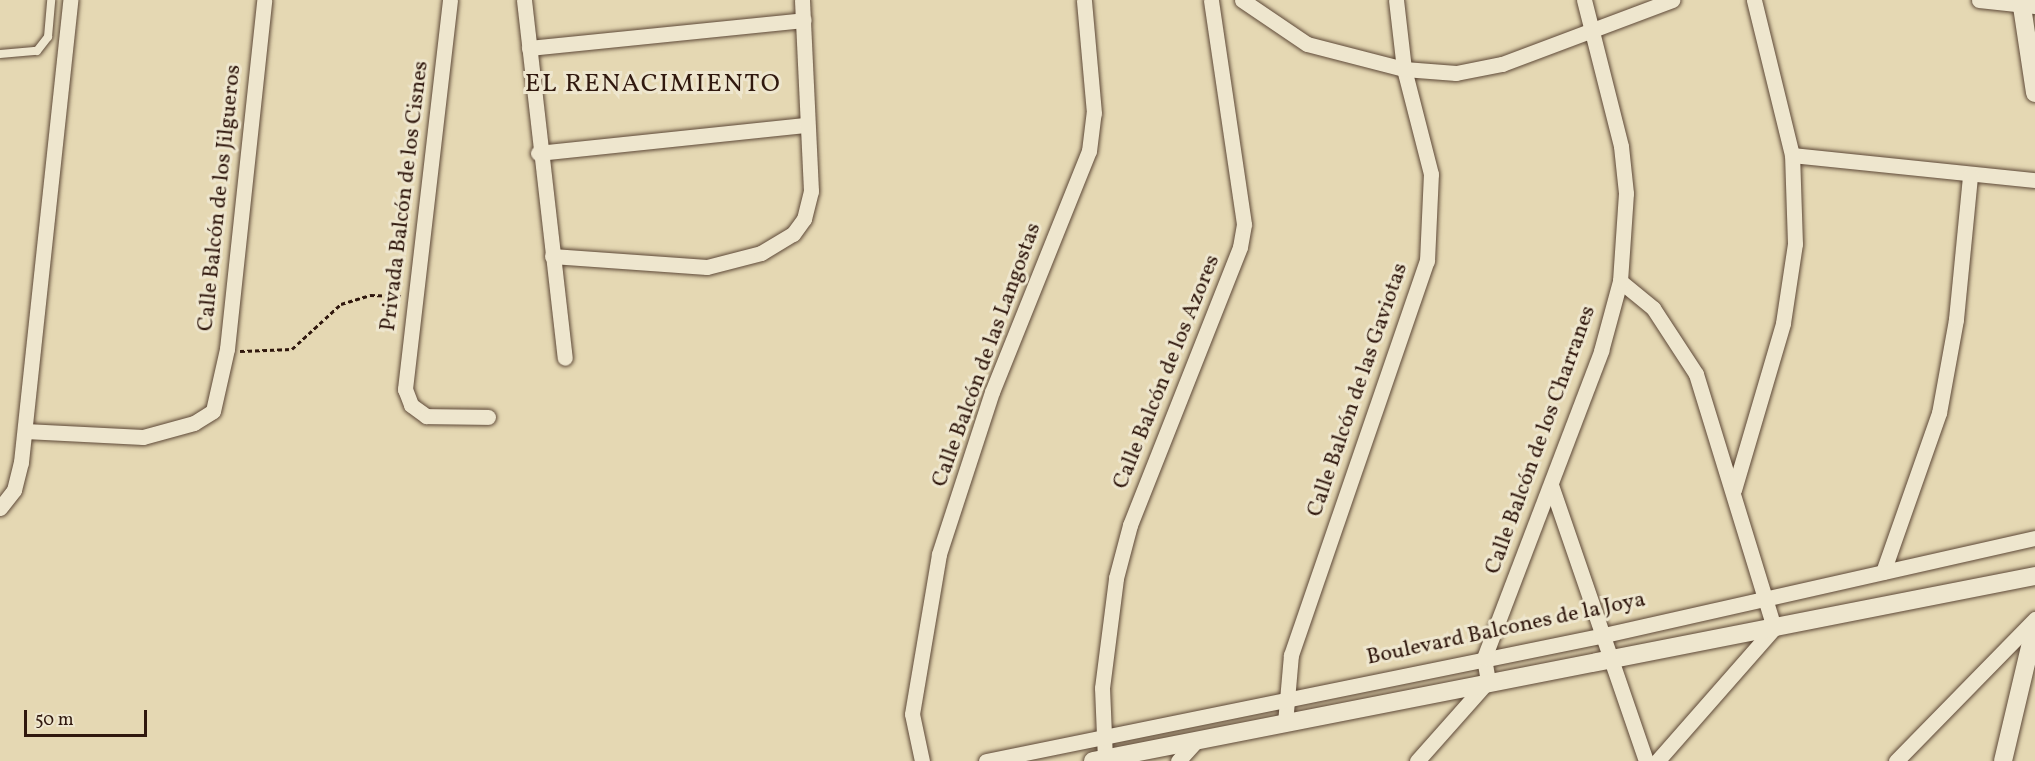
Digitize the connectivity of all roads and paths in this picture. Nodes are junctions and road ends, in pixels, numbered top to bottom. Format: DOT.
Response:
graph roads {
  1 [pos="51,0"];
  2 [pos="70,0"];
  3 [pos="264,0"];
  4 [pos="450,0"];
  5 [pos="524,0"];
  6 [pos="802,0"];
  7 [pos="1084,0"];
  8 [pos="1211,0"];
  9 [pos="1242,0"];
  10 [pos="1395,0"];
  11 [pos="1584,0"];
  12 [pos="1672,0"];
  13 [pos="1754,0"];
  14 [pos="1979,0"];
  15 [pos="2028,3"];
  16 [pos="804,20"];
  17 [pos="1588,32"];
  18 [pos="529,48"];
  19 [pos="0,54"];
  20 [pos="1404,69"];
  21 [pos="2035,93"];
  22 [pos="804,125"];
  23 [pos="538,153"];
  24 [pos="1792,155"];
  25 [pos="1970,175"];
  26 [pos="2035,180"];
  27 [pos="552,256"];
  28 [pos="1620,281"];
  29 [pos="417,296"];
  30 [pos="226,349"];
  31 [pos="565,358"];
  32 [pos="488,417"];
  33 [pos="25,430"];
  34 [pos="1551,486"];
  35 [pos="1734,490"];
  36 [pos="0,508"];
  37 [pos="2035,538"];
  38 [pos="1883,572"];
  39 [pos="2035,576"];
  40 [pos="1766,596"];
  41 [pos="2035,619"];
  42 [pos="2035,626"];
  43 [pos="1774,627"];
  44 [pos="1600,636"];
  45 [pos="1484,658"];
  46 [pos="1606,660"];
  47 [pos="1488,681"];
  48 [pos="2035,688"];
  49 [pos="2016,692"];
  50 [pos="1286,698"];
  51 [pos="1285,723"];
  52 [pos="1102,736"];
  53 [pos="1197,740"];
  54 [pos="1099,760"];
  55 [pos="922,761"];
  56 [pos="986,761"];
  57 [pos="1178,761"];
  58 [pos="1417,761"];
  59 [pos="1646,761"];
  60 [pos="1657,761"];
  61 [pos="1896,761"];
  62 [pos="2003,761"];
  1 -- 19 [label="lane"];
  2 -- 33 [label="street"];
  3 -- 30 [label="street, Calle Balcón de los Jilgueros"];
  4 -- 29 [label="street, Privada Balcón de los Cisnes"];
  5 -- 18 [label="street"];
  6 -- 16 [label="street"];
  7 -- 55 [label="street, Calle Balcón de las Langostas"];
  8 -- 52 [label="street, Calle Balcón de los Azores"];
  9 -- 20 [label="street"];
  10 -- 20 [label="street, Calle Balcón de las Gaviotas"];
  11 -- 17 [label="street, Calle Balcón de los Charranes"];
  12 -- 17 [label="street"];
  13 -- 24 [label="street"];
  14 -- 15 [label="street"];
  15 -- 21 [label="street"];
  16 -- 18 [label="street"];
  16 -- 22 [label="street"];
  17 -- 20 [label="street"];
  17 -- 28 [label="street, Calle Balcón de los Charranes"];
  18 -- 23 [label="street"];
  20 -- 50 [label="street, Calle Balcón de las Gaviotas"];
  22 -- 23 [label="street"];
  22 -- 27 [label="street"];
  23 -- 27 [label="street"];
  24 -- 25 [label="street"];
  24 -- 35 [label="street"];
  25 -- 26 [label="street"];
  25 -- 38 [label="street"];
  27 -- 31 [label="street"];
  28 -- 34 [label="street, Calle Balcón de los Charranes"];
  28 -- 35 [label="street"];
  29 -- 30 [label="path"];
  29 -- 32 [label="street, Privada Balcón de los Cisnes"];
  30 -- 33 [label="street, Calle Balcón de los Jilgueros"];
  33 -- 36 [label="street"];
  34 -- 44 [label="street"];
  34 -- 45 [label="street, Calle Balcón de los Charranes"];
  35 -- 40 [label="street"];
  37 -- 38 [label="street, Boulevard Balcones de la Joya"];
  38 -- 40 [label="street, Boulevard Balcones de la Joya"];
  39 -- 43 [label="street, Boulevard Balcones de la Joya"];
  40 -- 43 [label="street"];
  40 -- 44 [label="street, Boulevard Balcones de la Joya"];
  41 -- 61 [label="street"];
  42 -- 49 [label="street"];
  43 -- 46 [label="street, Boulevard Balcones de la Joya"];
  43 -- 60 [label="street"];
  44 -- 45 [label="street, Boulevard Balcones de la Joya"];
  44 -- 46 [label="street"];
  45 -- 47 [label="street"];
  45 -- 50 [label="street, Boulevard Balcones de la Joya"];
  46 -- 47 [label="street, Boulevard Balcones de la Joya"];
  46 -- 59 [label="street"];
  47 -- 51 [label="street, Boulevard Balcones de la Joya"];
  47 -- 58 [label="street"];
  48 -- 49 [label="street"];
  49 -- 62 [label="street"];
  50 -- 51 [label="street, Calle Balcón de las Gaviotas"];
  50 -- 52 [label="street, Boulevard Balcones de la Joya"];
  51 -- 53 [label="street, Boulevard Balcones de la Joya"];
  52 -- 54 [label="street, Calle Balcón de los Azores"];
  52 -- 56 [label="street, Boulevard Balcones de la Joya"];
  53 -- 54 [label="street, Boulevard Balcones de la Joya"];
  53 -- 57 [label="street"];
}
